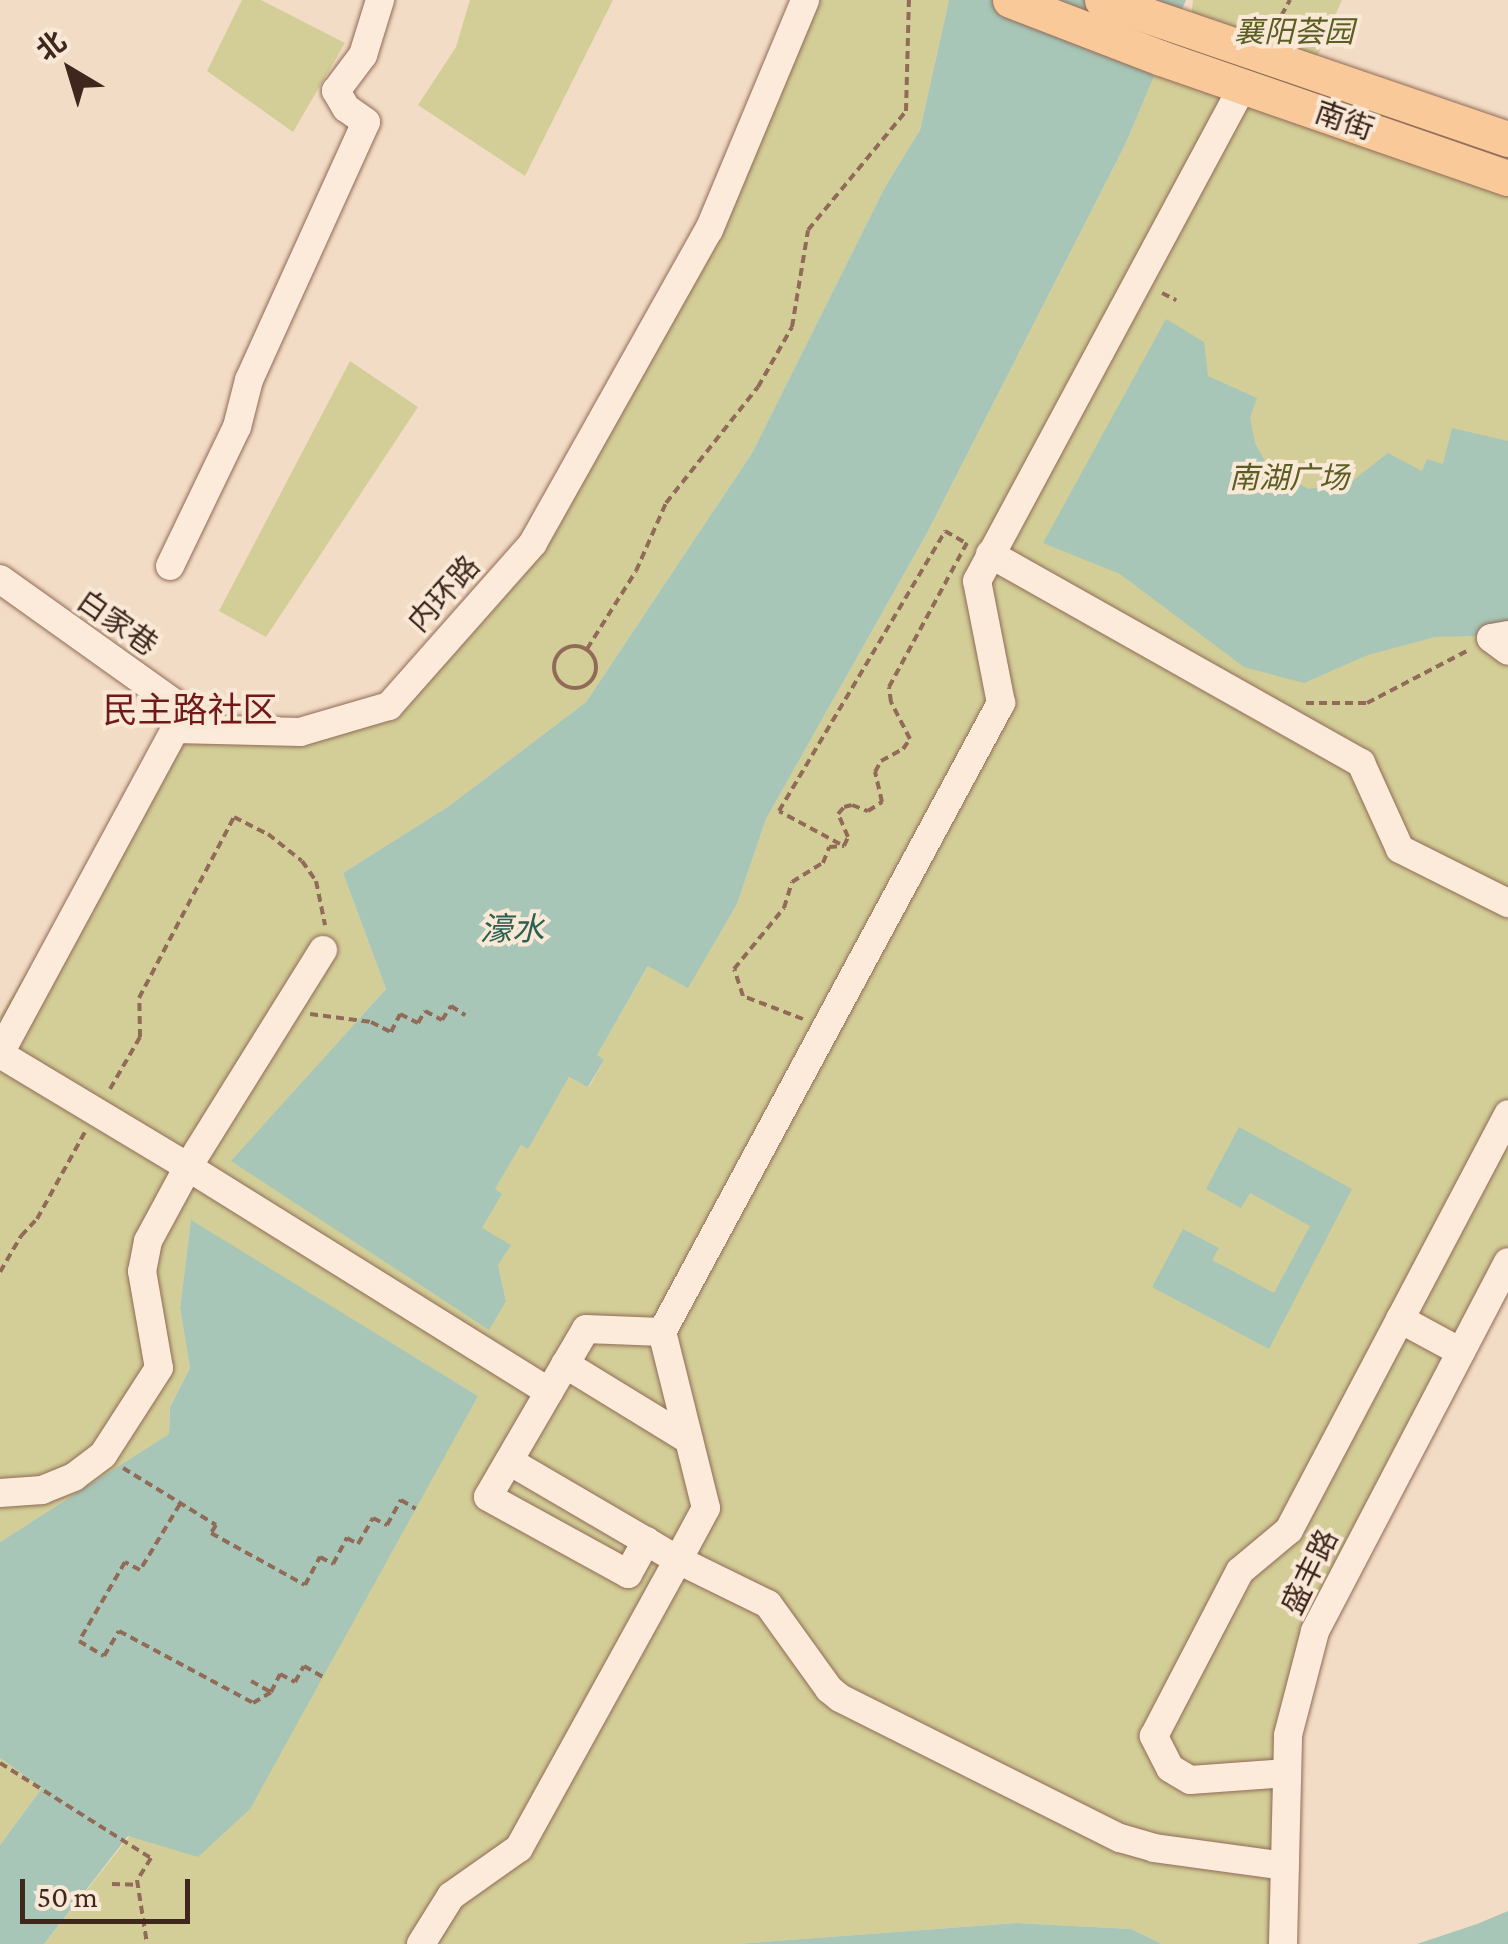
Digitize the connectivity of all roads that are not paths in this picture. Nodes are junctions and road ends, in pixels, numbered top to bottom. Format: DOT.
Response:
graph roads {
  1 [pos="380,0"];
  2 [pos="805,0"];
  3 [pos="1010,0"];
  4 [pos="1102,0"];
  5 [pos="1243,86"];
  6 [pos="1508,138"];
  7 [pos="1508,178"];
  8 [pos="978,548"];
  9 [pos="170,566"];
  10 [pos="0,578"];
  11 [pos="175,730"];
  12 [pos="1508,903"];
  13 [pos="324,950"];
  14 [pos="0,1053"];
  15 [pos="1508,1114"];
  16 [pos="188,1166"];
  17 [pos="1508,1262"];
  18 [pos="1400,1319"];
  19 [pos="662,1332"];
  20 [pos="1461,1352"];
  21 [pos="565,1364"];
  22 [pos="549,1392"];
  23 [pos="689,1440"];
  24 [pos="509,1461"];
  25 [pos="0,1493"];
  26 [pos="646,1542"];
  27 [pos="678,1560"];
  28 [pos="1287,1772"];
  29 [pos="1285,1866"];
  30 [pos="421,1944"];
  31 [pos="1283,1944"];
  1 -- 9 [label="street"];
  2 -- 11 [label="street, 内环路"];
  3 -- 5 [label="main road, 南街"];
  4 -- 6 [label="main road, 南街"];
  5 -- 7 [label="main road, 南街"];
  5 -- 8 [label="street"];
  8 -- 12 [label="street"];
  8 -- 19 [label="street"];
  10 -- 11 [label="street, 白家巷"];
  11 -- 14 [label="street"];
  13 -- 16 [label="street"];
  14 -- 16 [label="street"];
  15 -- 18 [label="street"];
  16 -- 22 [label="street"];
  16 -- 25 [label="street"];
  17 -- 20 [label="street, 盛丰路"];
  18 -- 20 [label="street"];
  18 -- 28 [label="street"];
  19 -- 21 [label="street"];
  19 -- 23 [label="street"];
  20 -- 28 [label="street, 盛丰路"];
  21 -- 22 [label="street"];
  21 -- 23 [label="street"];
  22 -- 24 [label="street"];
  23 -- 27 [label="street"];
  24 -- 26 [label="street"];
  24 -- 26 [label="street"];
  26 -- 27 [label="street"];
  27 -- 29 [label="street"];
  27 -- 30 [label="street"];
  28 -- 29 [label="street, 盛丰路"];
  29 -- 31 [label="street, 盛丰路"];
}
